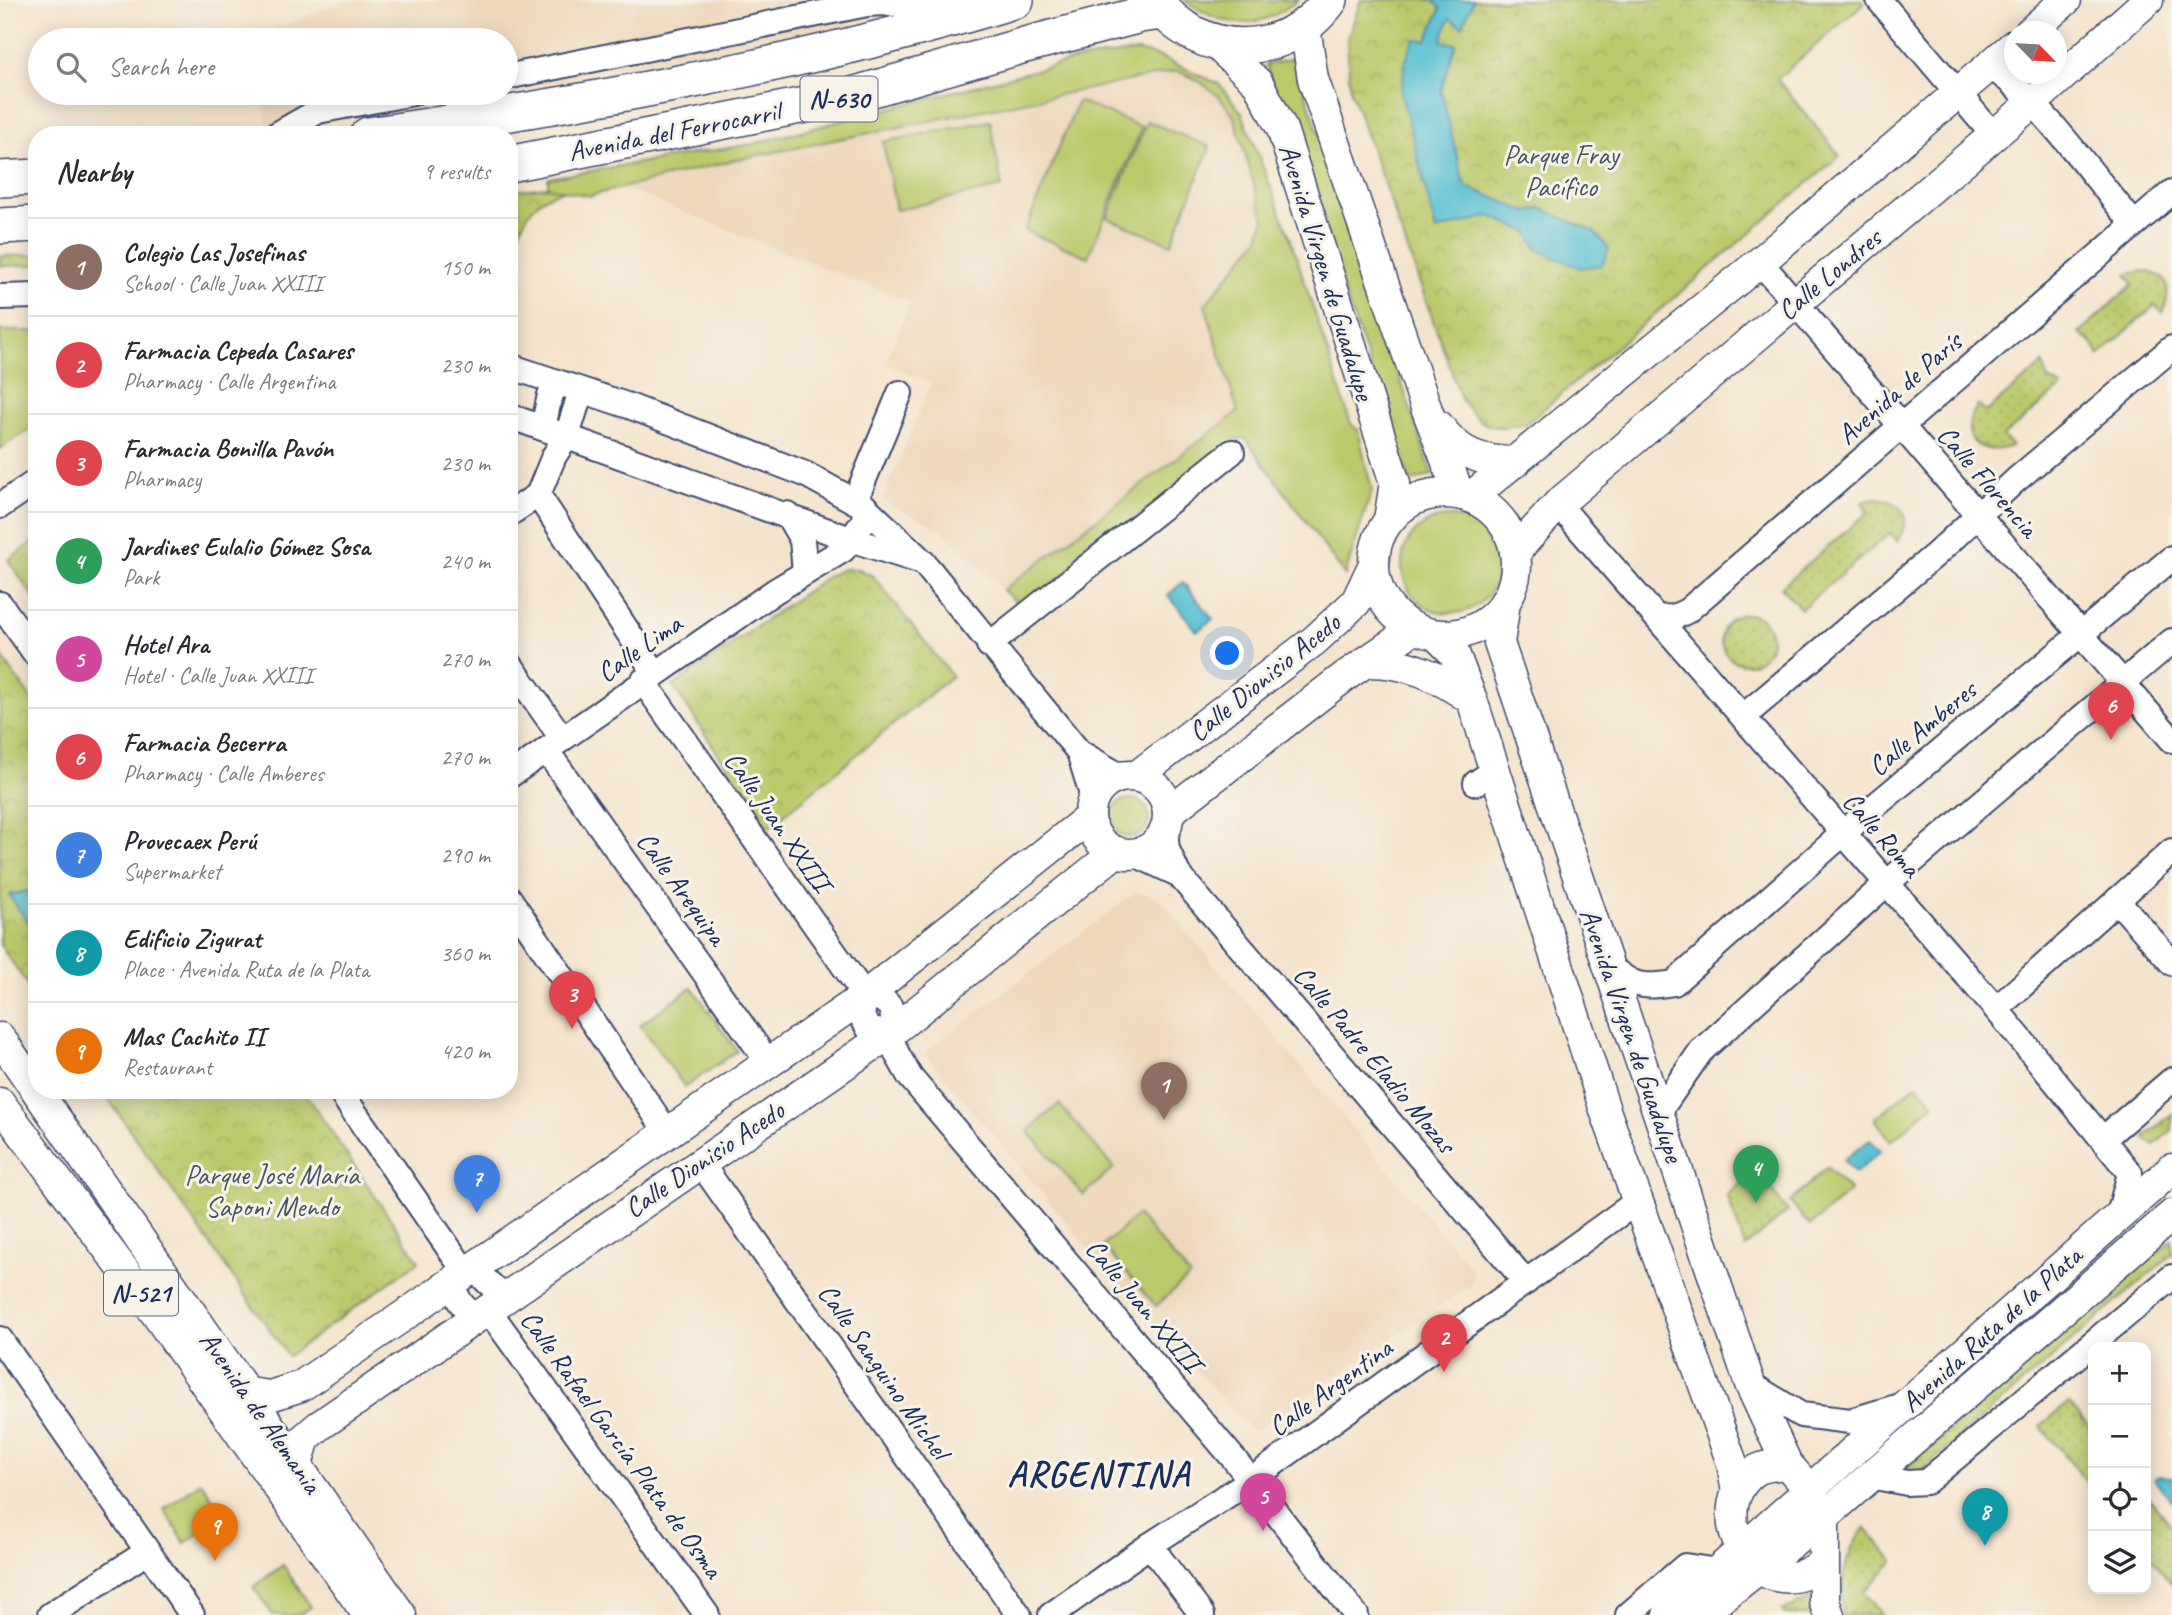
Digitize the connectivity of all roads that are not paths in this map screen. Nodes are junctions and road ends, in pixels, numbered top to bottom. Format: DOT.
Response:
graph roads {
  1 [pos="1016,0"];
  2 [pos="1330,0"];
  3 [pos="1879,0"];
  4 [pos="2066,0"];
  5 [pos="2148,0"];
  6 [pos="1159,6"];
  7 [pos="979,10"];
  8 [pos="2042,21"];
  9 [pos="1305,27"];
  10 [pos="1216,44"];
  11 [pos="2004,53"];
  12 [pos="1988,66"];
  13 [pos="518,75"];
  14 [pos="1959,93"];
  15 [pos="2031,104"];
  16 [pos="350,105"];
  17 [pos="292,126"];
  18 [pos="428,126"];
  19 [pos="1997,131"];
  20 [pos="518,161"];
  21 [pos="28,177"];
  22 [pos="0,179"];
  23 [pos="2172,192"];
  24 [pos="28,224"];
  25 [pos="2134,224"];
  26 [pos="0,226"];
  27 [pos="1760,261"];
  28 [pos="28,296"];
  29 [pos="0,297"];
  30 [pos="1795,302"];
  31 [pos="2172,348"];
  32 [pos="518,369"];
  33 [pos="570,387"];
  34 [pos="900,393"];
  35 [pos="1427,410"];
  36 [pos="518,419"];
  37 [pos="1900,426"];
  38 [pos="543,428"];
  39 [pos="567,436"];
  40 [pos="1232,452"];
  41 [pos="1516,463"];
  42 [pos="28,487"];
  43 [pos="538,495"];
  44 [pos="1465,495"];
  45 [pos="855,502"];
  46 [pos="1559,504"];
  47 [pos="0,506"];
  48 [pos="518,508"];
  49 [pos="787,514"];
  50 [pos="1979,516"];
  51 [pos="1390,520"];
  52 [pos="843,536"];
  53 [pos="1516,552"];
  54 [pos="2172,558"];
  55 [pos="923,562"];
  56 [pos="1374,564"];
  57 [pos="805,572"];
  58 [pos="1505,601"];
  59 [pos="0,604"];
  60 [pos="1659,618"];
  61 [pos="1426,631"];
  62 [pos="2082,633"];
  63 [pos="2172,642"];
  64 [pos="28,643"];
  65 [pos="989,645"];
  66 [pos="1368,662"];
  67 [pos="649,677"];
  68 [pos="518,679"];
  69 [pos="2123,682"];
  70 [pos="1472,700"];
  71 [pos="1744,716"];
  72 [pos="2172,740"];
  73 [pos="554,744"];
  74 [pos="1079,752"];
  75 [pos="518,770"];
  76 [pos="1129,776"];
  77 [pos="1091,807"];
  78 [pos="1166,822"];
  79 [pos="1843,834"];
  80 [pos="2172,851"];
  81 [pos="1126,853"];
  82 [pos="1178,874"];
  83 [pos="1888,883"];
  84 [pos="2117,900"];
  85 [pos="518,911"];
  86 [pos="2172,963"];
  87 [pos="1608,965"];
  88 [pos="865,996"];
  89 [pos="1996,1009"];
  90 [pos="890,1034"];
  91 [pos="0,1038"];
  92 [pos="768,1062"];
  93 [pos="28,1078"];
  94 [pos="2172,1080"];
  95 [pos="43,1099"];
  96 [pos="345,1099"];
  97 [pos="0,1103"];
  98 [pos="1658,1113"];
  99 [pos="667,1132"];
  100 [pos="2103,1139"];
  101 [pos="700,1162"];
  102 [pos="2172,1169"];
  103 [pos="1639,1200"];
  104 [pos="2119,1215"];
  105 [pos="2172,1215"];
  106 [pos="464,1274"];
  107 [pos="2172,1277"];
  108 [pos="1526,1282"];
  109 [pos="487,1308"];
  110 [pos="157,1315"];
  111 [pos="0,1339"];
  112 [pos="1751,1384"];
  113 [pos="301,1386"];
  114 [pos="248,1393"];
  115 [pos="1908,1404"];
  116 [pos="318,1426"];
  117 [pos="271,1427"];
  118 [pos="298,1464"];
  119 [pos="1787,1464"];
  120 [pos="1870,1476"];
  121 [pos="1251,1480"];
  122 [pos="278,1486"];
  123 [pos="1809,1489"];
  124 [pos="1737,1492"];
  125 [pos="1824,1517"];
  126 [pos="1150,1545"];
  127 [pos="147,1552"];
  128 [pos="1823,1563"];
  129 [pos="1749,1579"];
  130 [pos="50,1615"];
  131 [pos="192,1615"];
  132 [pos="368,1615"];
  133 [pos="401,1615"];
  134 [pos="708,1615"];
  135 [pos="1019,1615"];
  136 [pos="1051,1615"];
  137 [pos="1202,1615"];
  138 [pos="1356,1615"];
  139 [pos="1628,1615"];
  140 [pos="1668,1615"];
  141 [pos="1700,1615"];
  142 [pos="1829,1615"];
  1 -- 7 [label="highway, Avenida del Ferrocarril / N-630"];
  2 -- 9 [label="highway, N-630"];
  3 -- 14 [label="street"];
  4 -- 8 [label="main road"];
  5 -- 15 [label="main road, Calle Londres"];
  6 -- 10 [label="highway, N-630"];
  6 -- 20 [label="highway, Avenida del Ferrocarril / N-630"];
  7 -- 13 [label="street"];
  7 -- 18 [label="highway, Avenida del Ferrocarril / N-630"];
  9 -- 10 [label="highway, N-630"];
  9 -- 35 [label="main road, Avenida Virgen de Guadalupe"];
  10 -- 51 [label="main road, Avenida Virgen de Guadalupe"];
  11 -- 12 [label="main road, Calle Londres"];
  12 -- 14 [label="main road, Calle Londres"];
  12 -- 15 [label="street"];
  14 -- 19 [label="street"];
  14 -- 27 [label="main road, Calle Londres"];
  15 -- 19 [label="main road, Calle Londres"];
  15 -- 25 [label="street"];
  16 -- 17 [label="street"];
  19 -- 30 [label="main road, Calle Londres"];
  21 -- 22 [label="highway"];
  23 -- 25 [label="street, Avenida de París"];
  24 -- 26 [label="highway"];
  25 -- 37 [label="street, Avenida de París"];
  27 -- 30 [label="street, Calle Florencia"];
  27 -- 41 [label="main road, Calle Londres"];
  28 -- 29 [label="street"];
  30 -- 37 [label="street, Calle Florencia"];
  30 -- 46 [label="main road, Calle Londres"];
  31 -- 50 [label="street"];
  32 -- 33 [label="street"];
  33 -- 38 [label="street"];
  33 -- 39 [label="street"];
  33 -- 45 [label="street"];
  34 -- 45 [label="street, Calle Lima"];
  35 -- 41 [label="main road"];
  35 -- 44 [label="main road, Avenida Virgen de Guadalupe"];
  36 -- 38 [label="street"];
  37 -- 50 [label="street, Calle Florencia"];
  37 -- 60 [label="street, Avenida de París"];
  38 -- 39 [label="street"];
  39 -- 43 [label="street"];
  39 -- 49 [label="street"];
  40 -- 65 [label="street"];
  41 -- 44 [label="main road, Calle Londres"];
  42 -- 47 [label="street"];
  43 -- 48 [label="street"];
  43 -- 67 [label="street, Calle Juan XXIII"];
  44 -- 51 [label="main road"];
  44 -- 53 [label="main road"];
  45 -- 52 [label="street, Calle Lima"];
  45 -- 55 [label="street"];
  46 -- 53 [label="main road, Calle Londres"];
  46 -- 60 [label="street, Calle Roma"];
  49 -- 52 [label="street"];
  49 -- 57 [label="street"];
  50 -- 62 [label="street, Calle Florencia"];
  50 -- 71 [label="street"];
  51 -- 56 [label="main road"];
  52 -- 55 [label="street"];
  52 -- 57 [label="street, Calle Lima"];
  53 -- 58 [label="main road"];
  54 -- 62 [label="street, Calle Amberes"];
  55 -- 65 [label="street"];
  56 -- 61 [label="main road"];
  56 -- 76 [label="main road, Calle Dionisio Acedo"];
  57 -- 67 [label="street, Calle Lima"];
  58 -- 61 [label="main road"];
  58 -- 87 [label="main road, Avenida Virgen de Guadalupe"];
  59 -- 64 [label="street"];
  60 -- 71 [label="street, Calle Roma"];
  61 -- 66 [label="main road, Calle Dionisio Acedo"];
  61 -- 70 [label="main road, Avenida Virgen de Guadalupe"];
  62 -- 69 [label="street, Calle Florencia"];
  62 -- 79 [label="street, Calle Amberes"];
  63 -- 69 [label="street"];
  65 -- 74 [label="street"];
  66 -- 70 [label="main road"];
  66 -- 78 [label="main road, Calle Dionisio Acedo"];
  67 -- 73 [label="street, Calle Lima"];
  67 -- 88 [label="street, Calle Juan XXIII"];
  68 -- 73 [label="street, Calle Arequipa"];
  69 -- 72 [label="street, Calle Florencia"];
  69 -- 83 [label="street"];
  70 -- 103 [label="main road, Avenida Virgen de Guadalupe"];
  71 -- 79 [label="street, Calle Roma"];
  73 -- 75 [label="street, Calle Lima"];
  73 -- 92 [label="street, Calle Arequipa"];
  74 -- 76 [label="street"];
  74 -- 77 [label="street"];
  76 -- 77 [label="main road"];
  76 -- 78 [label="main road"];
  77 -- 81 [label="main road"];
  77 -- 88 [label="main road, Calle Dionisio Acedo"];
  78 -- 81 [label="main road"];
  78 -- 82 [label="street, Calle Padre Eladio Mozas"];
  79 -- 83 [label="street, Calle Roma"];
  79 -- 87 [label="street, Calle Amberes"];
  80 -- 84 [label="street"];
  81 -- 82 [label="street, Calle Padre Eladio Mozas"];
  81 -- 90 [label="main road, Calle Dionisio Acedo"];
  82 -- 108 [label="street, Calle Padre Eladio Mozas"];
  83 -- 89 [label="street, Calle Roma"];
  83 -- 98 [label="street"];
  84 -- 86 [label="street"];
  84 -- 89 [label="street"];
  85 -- 99 [label="street"];
  87 -- 98 [label="main road, Avenida Virgen de Guadalupe"];
  88 -- 90 [label="street, Calle Juan XXIII"];
  88 -- 92 [label="main road, Calle Dionisio Acedo"];
  89 -- 100 [label="street, Calle Roma"];
  90 -- 101 [label="main road, Calle Dionisio Acedo"];
  90 -- 121 [label="street, Calle Juan XXIII"];
  91 -- 93 [label="main road, Avenida de Alemania / N-521"];
  92 -- 99 [label="main road, Calle Dionisio Acedo"];
  94 -- 100 [label="street"];
  95 -- 114 [label="main road, Avenida de Alemania / N-521"];
  96 -- 106 [label="street"];
  97 -- 110 [label="main road, Avenida de Alemania / N-521"];
  98 -- 112 [label="main road, Avenida Virgen de Guadalupe"];
  99 -- 106 [label="main road, Calle Dionisio Acedo"];
  100 -- 104 [label="street, Calle Roma"];
  101 -- 109 [label="main road, Calle Dionisio Acedo"];
  101 -- 135 [label="street, Calle Sanguino Michel"];
  102 -- 104 [label="main road, Avenida Ruta de la Plata"];
  103 -- 108 [label="street, Calle Argentina"];
  103 -- 124 [label="main road, Avenida Virgen de Guadalupe"];
  104 -- 115 [label="main road, Avenida Ruta de la Plata"];
  105 -- 120 [label="main road, Avenida Ruta de la Plata"];
  106 -- 109 [label="street"];
  106 -- 109 [label="street"];
  106 -- 113 [label="main road, Calle Dionisio Acedo"];
  107 -- 120 [label="street"];
  108 -- 121 [label="street, Calle Argentina"];
  109 -- 116 [label="main road, Calle Dionisio Acedo"];
  109 -- 134 [label="street, Calle Rafael García Plata de Osma"];
  110 -- 117 [label="main road"];
  110 -- 122 [label="main road, Avenida de Alemania / N-521"];
  111 -- 127 [label="street"];
  112 -- 115 [label="street"];
  112 -- 119 [label="main road, Avenida Virgen de Guadalupe"];
  113 -- 114 [label="main road, Calle Dionisio Acedo"];
  113 -- 117 [label="main road"];
  114 -- 117 [label="main road, Avenida de Alemania / N-521"];
  115 -- 123 [label="main road, Avenida Ruta de la Plata"];
  116 -- 117 [label="main road"];
  116 -- 118 [label="main road, Calle Dionisio Acedo"];
  117 -- 118 [label="main road, Avenida de Alemania / N-521"];
  117 -- 122 [label="main road"];
  118 -- 133 [label="main road, Avenida de Alemania / N-521"];
  119 -- 123 [label="main road, Avenida Virgen de Guadalupe"];
  119 -- 124 [label="main road"];
  120 -- 125 [label="main road, Avenida Ruta de la Plata"];
  121 -- 126 [label="street, Calle Argentina"];
  121 -- 138 [label="street, Calle Juan XXIII"];
  122 -- 132 [label="main road, Avenida de Alemania / N-521"];
  123 -- 125 [label="main road, Avenida Virgen de Guadalupe"];
  123 -- 129 [label="main road, Avenida Ruta de la Plata"];
  124 -- 129 [label="main road, Avenida Virgen de Guadalupe"];
  125 -- 128 [label="main road"];
  125 -- 129 [label="main road, Avenida Ruta de la Plata"];
  126 -- 136 [label="street, Calle Argentina"];
  126 -- 137 [label="street"];
  127 -- 130 [label="street"];
  127 -- 131 [label="street"];
  128 -- 129 [label="main road"];
  128 -- 142 [label="main road"];
  129 -- 139 [label="street"];
  129 -- 140 [label="main road"];
  129 -- 141 [label="main road"];
}
